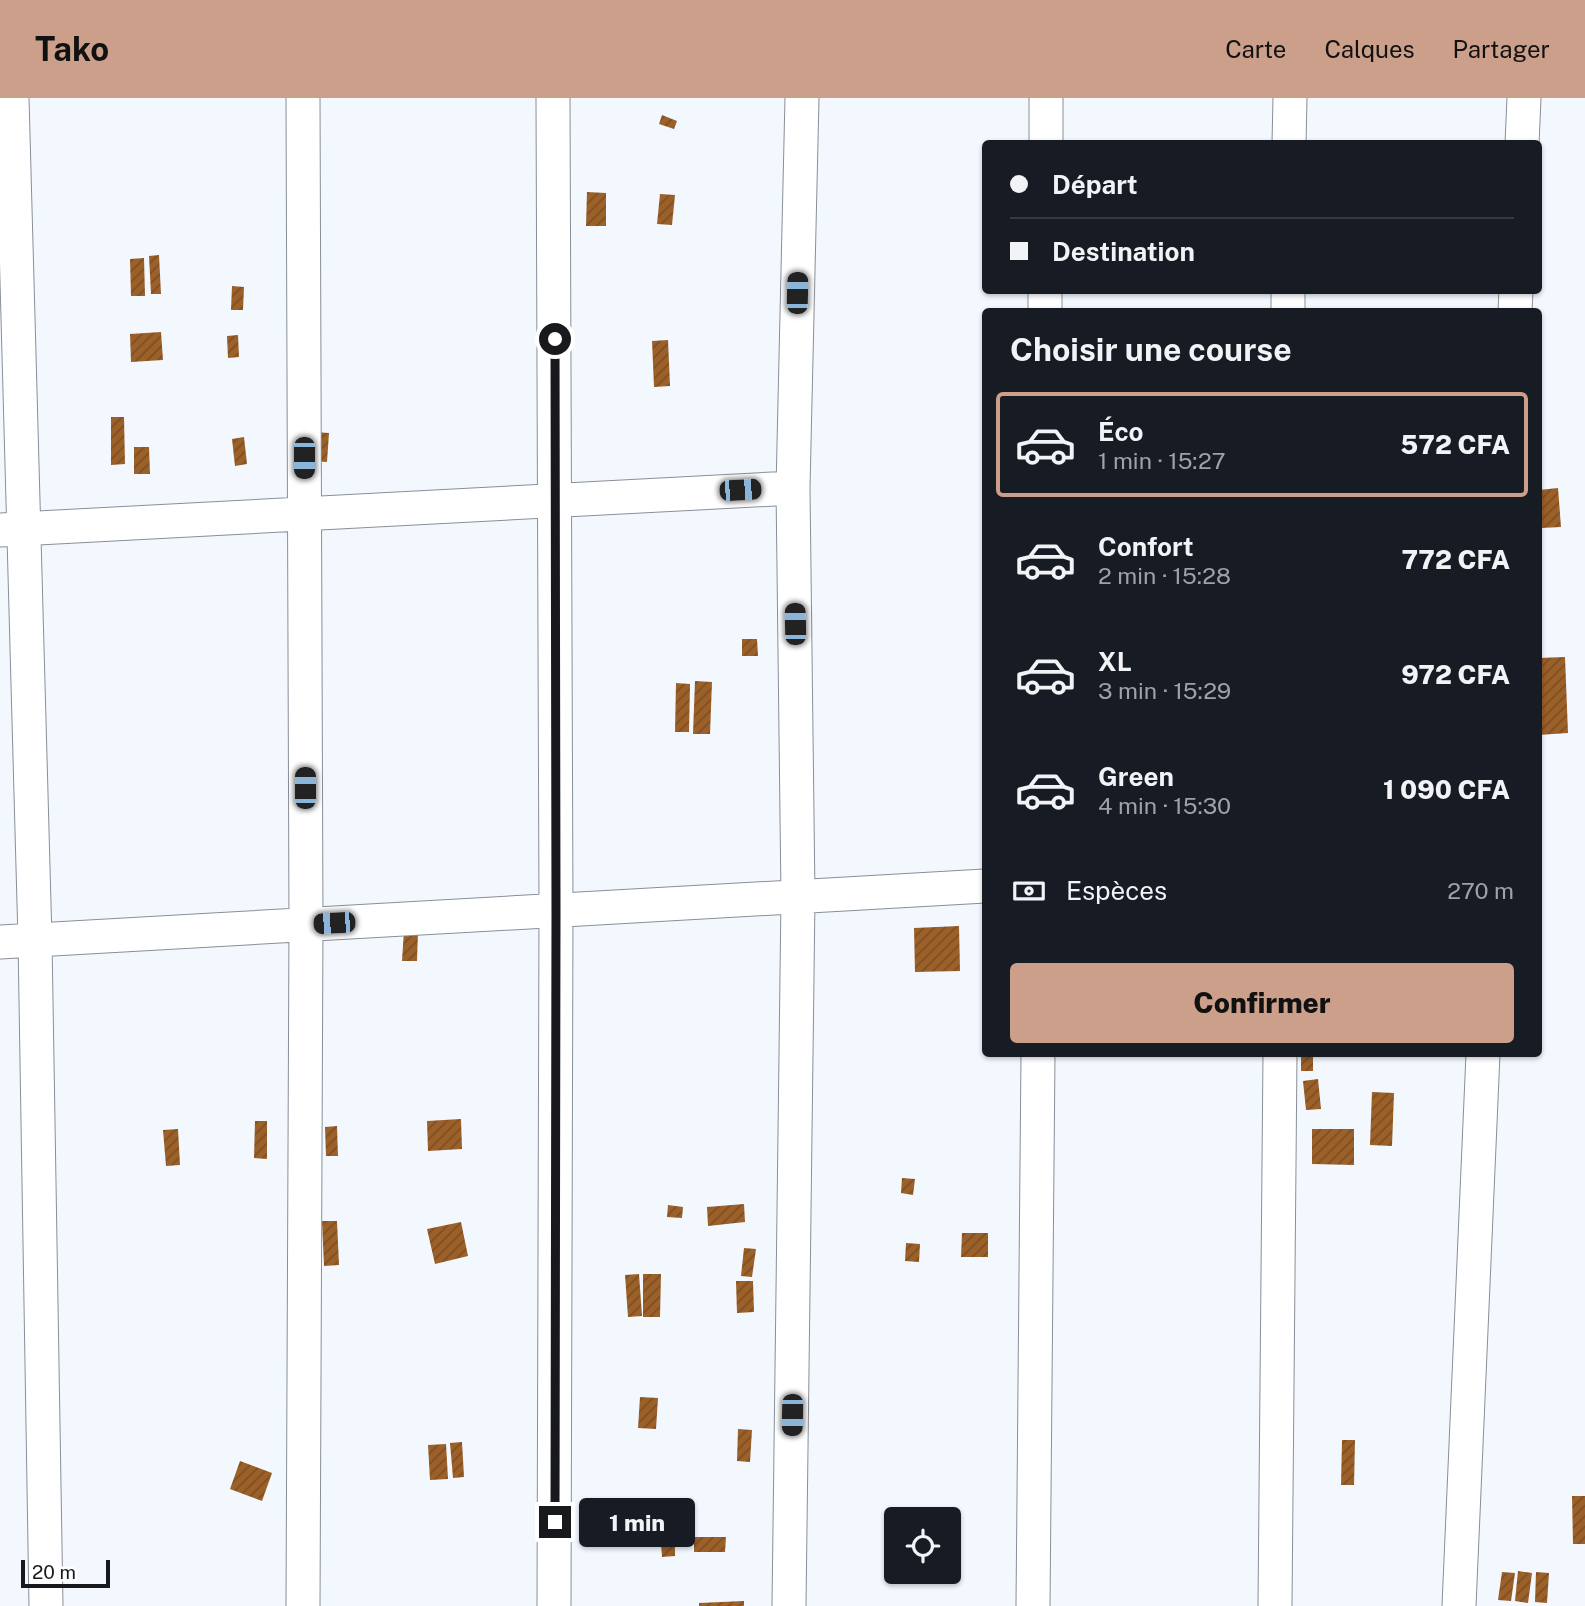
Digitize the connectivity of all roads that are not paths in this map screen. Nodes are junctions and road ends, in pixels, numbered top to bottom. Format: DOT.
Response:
graph roads {
  1 [pos="12,98"];
  2 [pos="303,98"];
  3 [pos="553,98"];
  4 [pos="802,98"];
  5 [pos="1046,98"];
  6 [pos="1290,98"];
  7 [pos="1524,98"];
  8 [pos="1046,140"];
  9 [pos="1289,140"];
  10 [pos="1522,140"];
  11 [pos="793,488"];
  12 [pos="556,500"];
  13 [pos="305,514"];
  14 [pos="12,529"];
  15 [pos="982,886"];
  16 [pos="798,897"];
  17 [pos="556,910"];
  18 [pos="306,924"];
  19 [pos="35,940"];
  20 [pos="0,942"];
  21 [pos="1038,1057"];
  22 [pos="1280,1057"];
  23 [pos="1483,1057"];
  24 [pos="46,1606"];
  25 [pos="303,1606"];
  26 [pos="554,1606"];
  27 [pos="789,1606"];
  28 [pos="1033,1606"];
  29 [pos="1275,1606"];
  30 [pos="1459,1606"];
  1 -- 14 [label="street"];
  2 -- 13 [label="street"];
  3 -- 12 [label="street"];
  4 -- 11 [label="street"];
  5 -- 8 [label="street"];
  6 -- 9 [label="street"];
  7 -- 10 [label="street"];
  11 -- 12 [label="street"];
  11 -- 16 [label="street"];
  12 -- 13 [label="street"];
  12 -- 17 [label="street"];
  13 -- 14 [label="street"];
  13 -- 18 [label="street"];
  14 -- 19 [label="street"];
  15 -- 16 [label="street"];
  16 -- 17 [label="street"];
  16 -- 27 [label="street"];
  17 -- 18 [label="street"];
  17 -- 26 [label="street"];
  18 -- 19 [label="street"];
  18 -- 25 [label="street"];
  19 -- 20 [label="street"];
  19 -- 24 [label="street"];
  21 -- 28 [label="street"];
  22 -- 29 [label="street"];
  23 -- 30 [label="street"];
}
